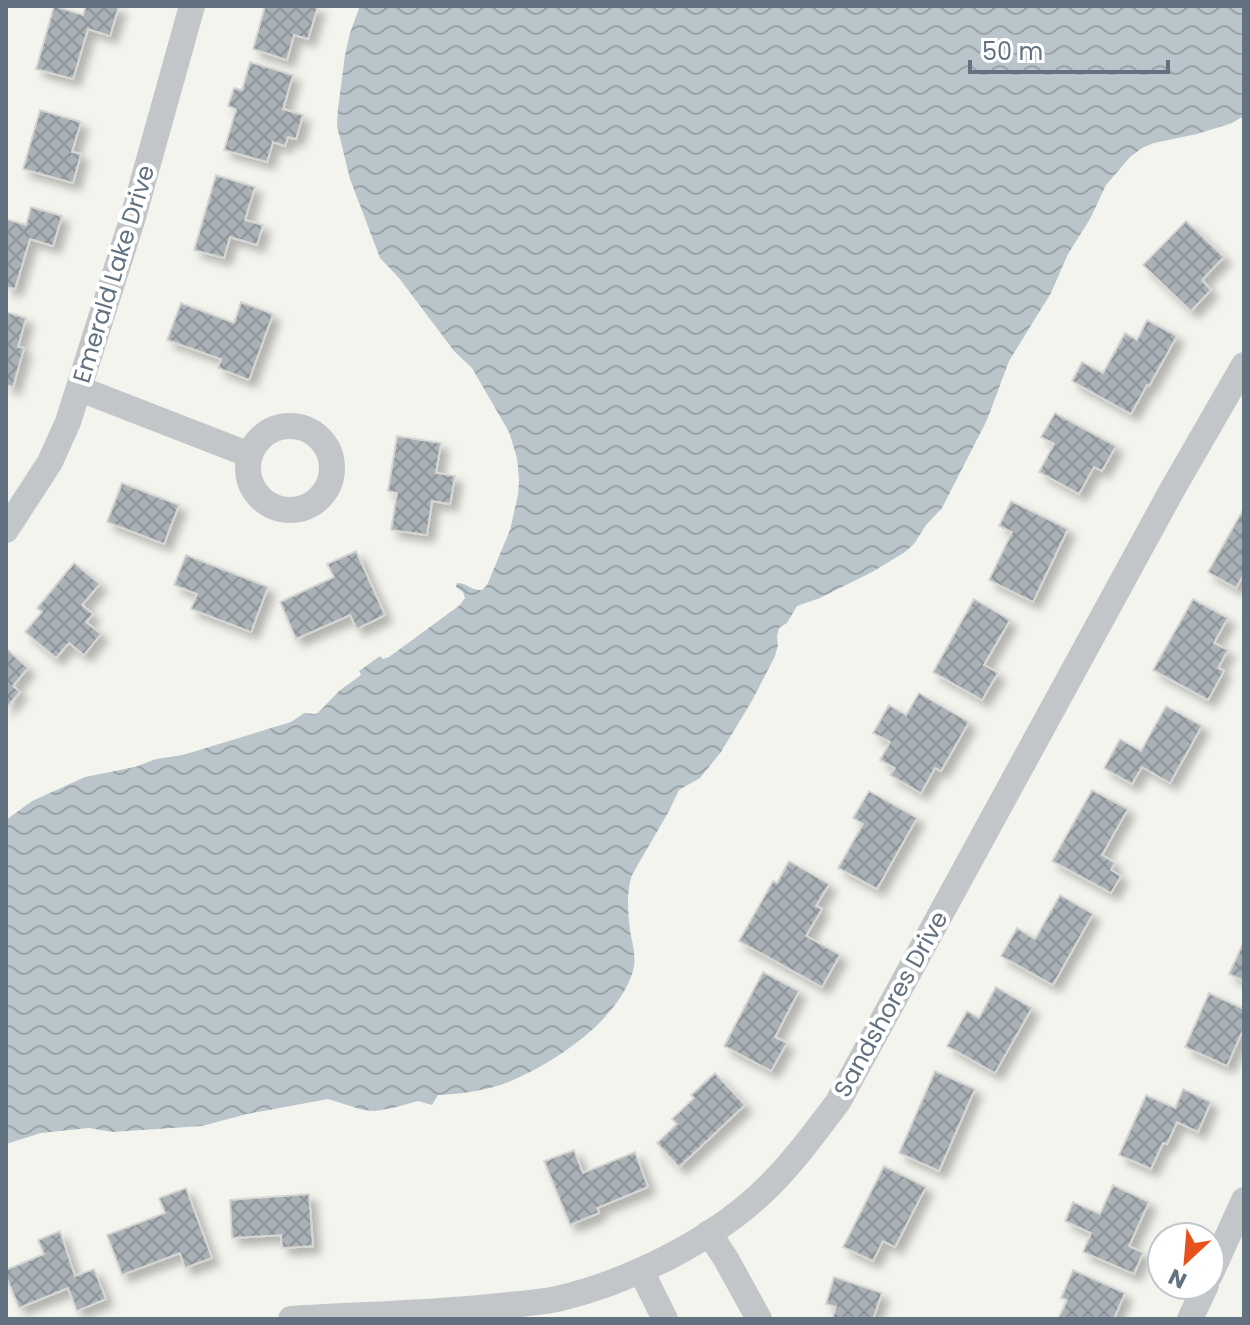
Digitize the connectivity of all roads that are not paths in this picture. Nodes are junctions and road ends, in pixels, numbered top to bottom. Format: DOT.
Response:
graph roads {
  1 [pos="192,6"];
  2 [pos="1244,365"];
  3 [pos="80,389"];
  4 [pos="250,455"];
  5 [pos="6,530"];
  6 [pos="1244,1200"];
  7 [pos="709,1233"];
  8 [pos="1226,1240"];
  9 [pos="641,1271"];
  10 [pos="291,1319"];
  11 [pos="665,1319"];
  12 [pos="759,1319"];
  1 -- 3 [label="street, Emerald Lake Drive"];
  2 -- 7 [label="street, Sandshores Drive"];
  3 -- 4 [label="street"];
  3 -- 5 [label="street, Emerald Lake Drive"];
  6 -- 8 [label="street"];
  7 -- 9 [label="street, Sandshores Drive"];
  7 -- 12 [label="street"];
  9 -- 10 [label="street, Sandshores Drive"];
  9 -- 11 [label="street"];
}
